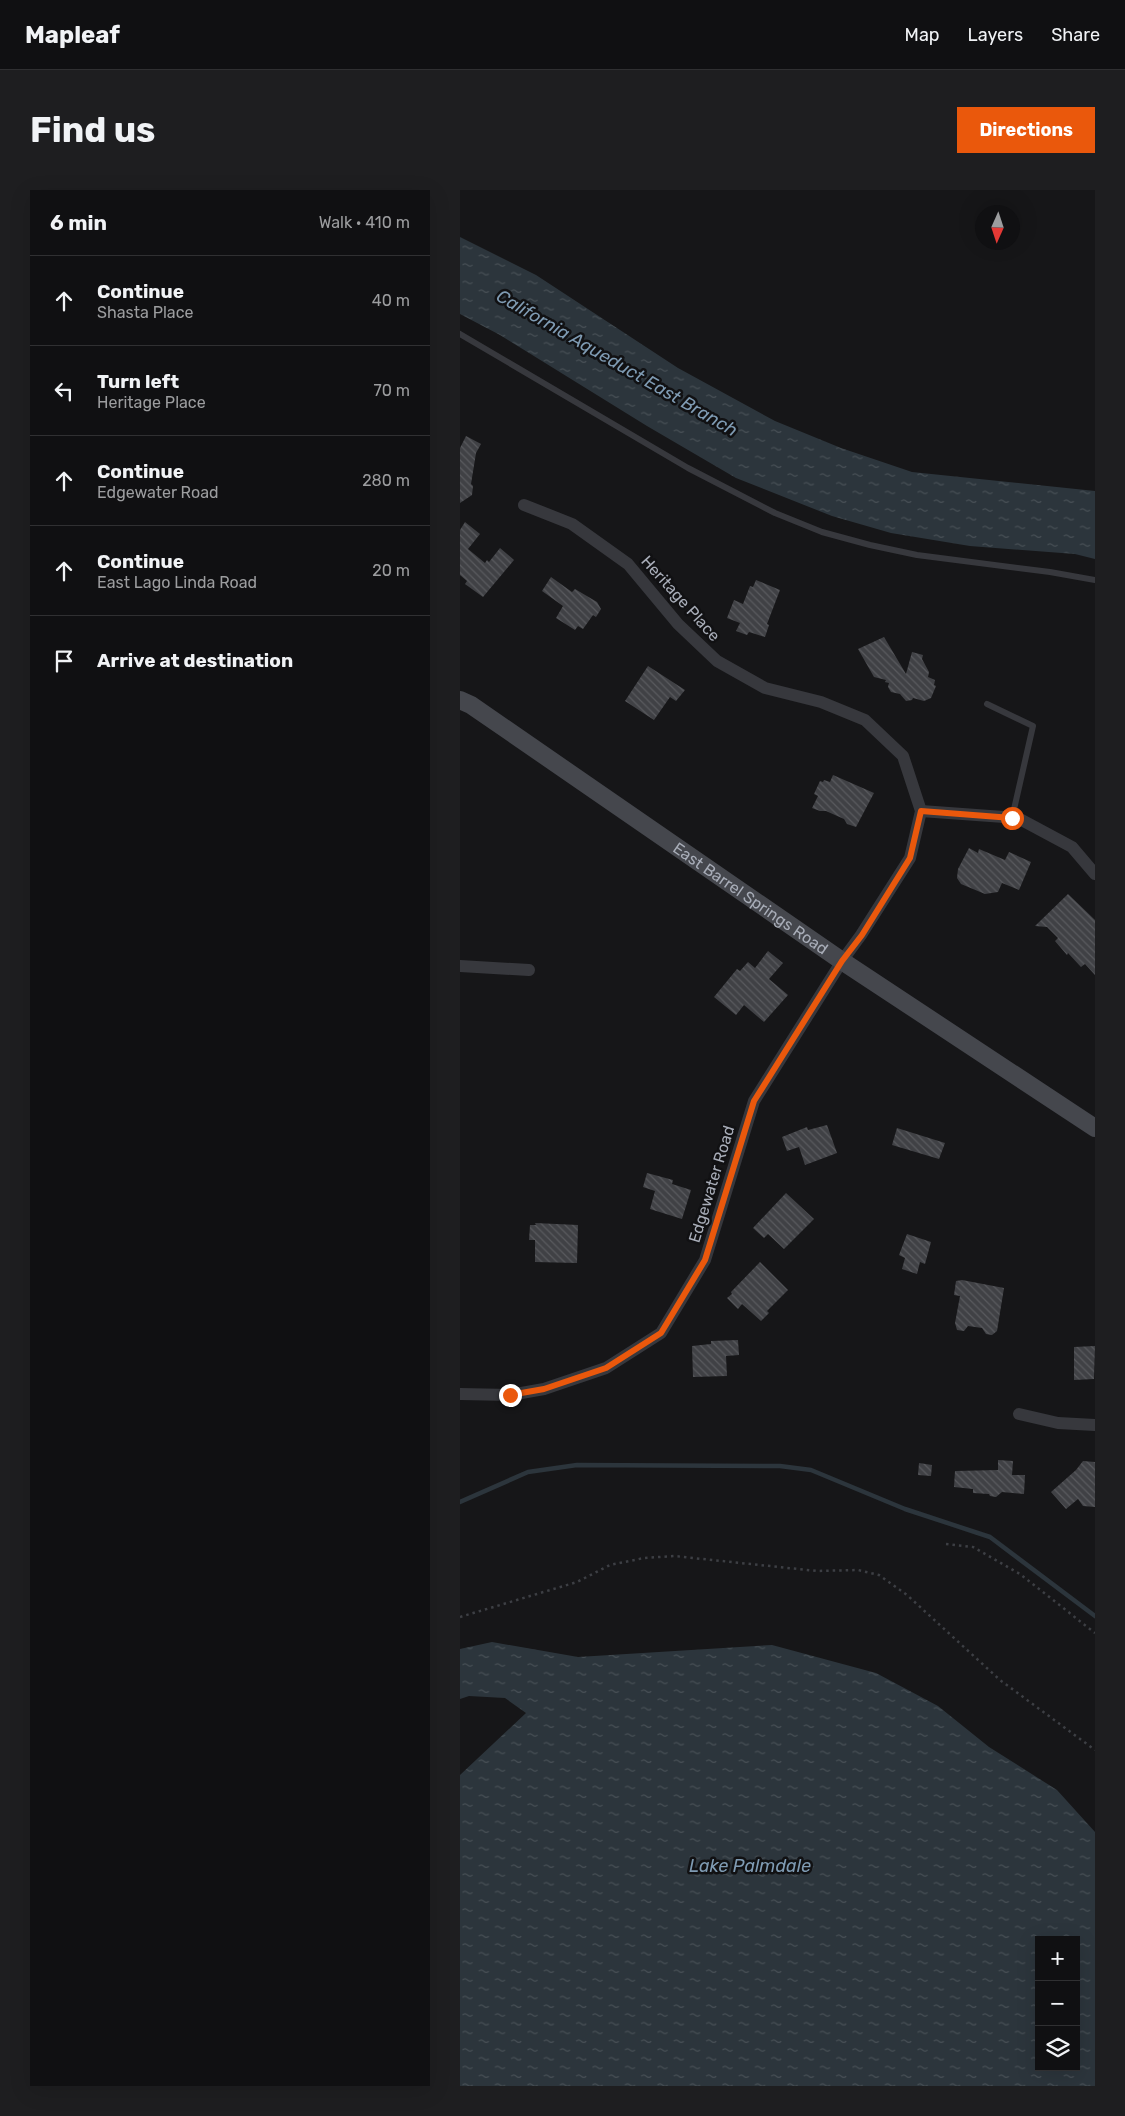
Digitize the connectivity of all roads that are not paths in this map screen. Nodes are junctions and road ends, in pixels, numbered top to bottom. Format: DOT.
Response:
graph roads {
  1 [pos="460,334"];
  2 [pos="524,505"];
  3 [pos="1095,580"];
  4 [pos="460,700"];
  5 [pos="987,704"];
  6 [pos="921,811"];
  7 [pos="1012,818"];
  8 [pos="1095,874"];
  9 [pos="842,961"];
  10 [pos="460,966"];
  11 [pos="529,970"];
  12 [pos="1095,1128"];
  13 [pos="460,1394"];
  14 [pos="1019,1414"];
  15 [pos="1095,1425"];
  1 -- 3 [label="lane"];
  2 -- 6 [label="street, Heritage Place"];
  4 -- 9 [label="street, East Barrel Springs Road"];
  5 -- 7 [label="lane"];
  6 -- 7 [label="street"];
  6 -- 9 [label="street, Edgewater Road"];
  7 -- 8 [label="street"];
  9 -- 12 [label="street, East Barrel Springs Road"];
  9 -- 13 [label="street, Edgewater Road"];
  10 -- 11 [label="street"];
  14 -- 15 [label="street"];
}
